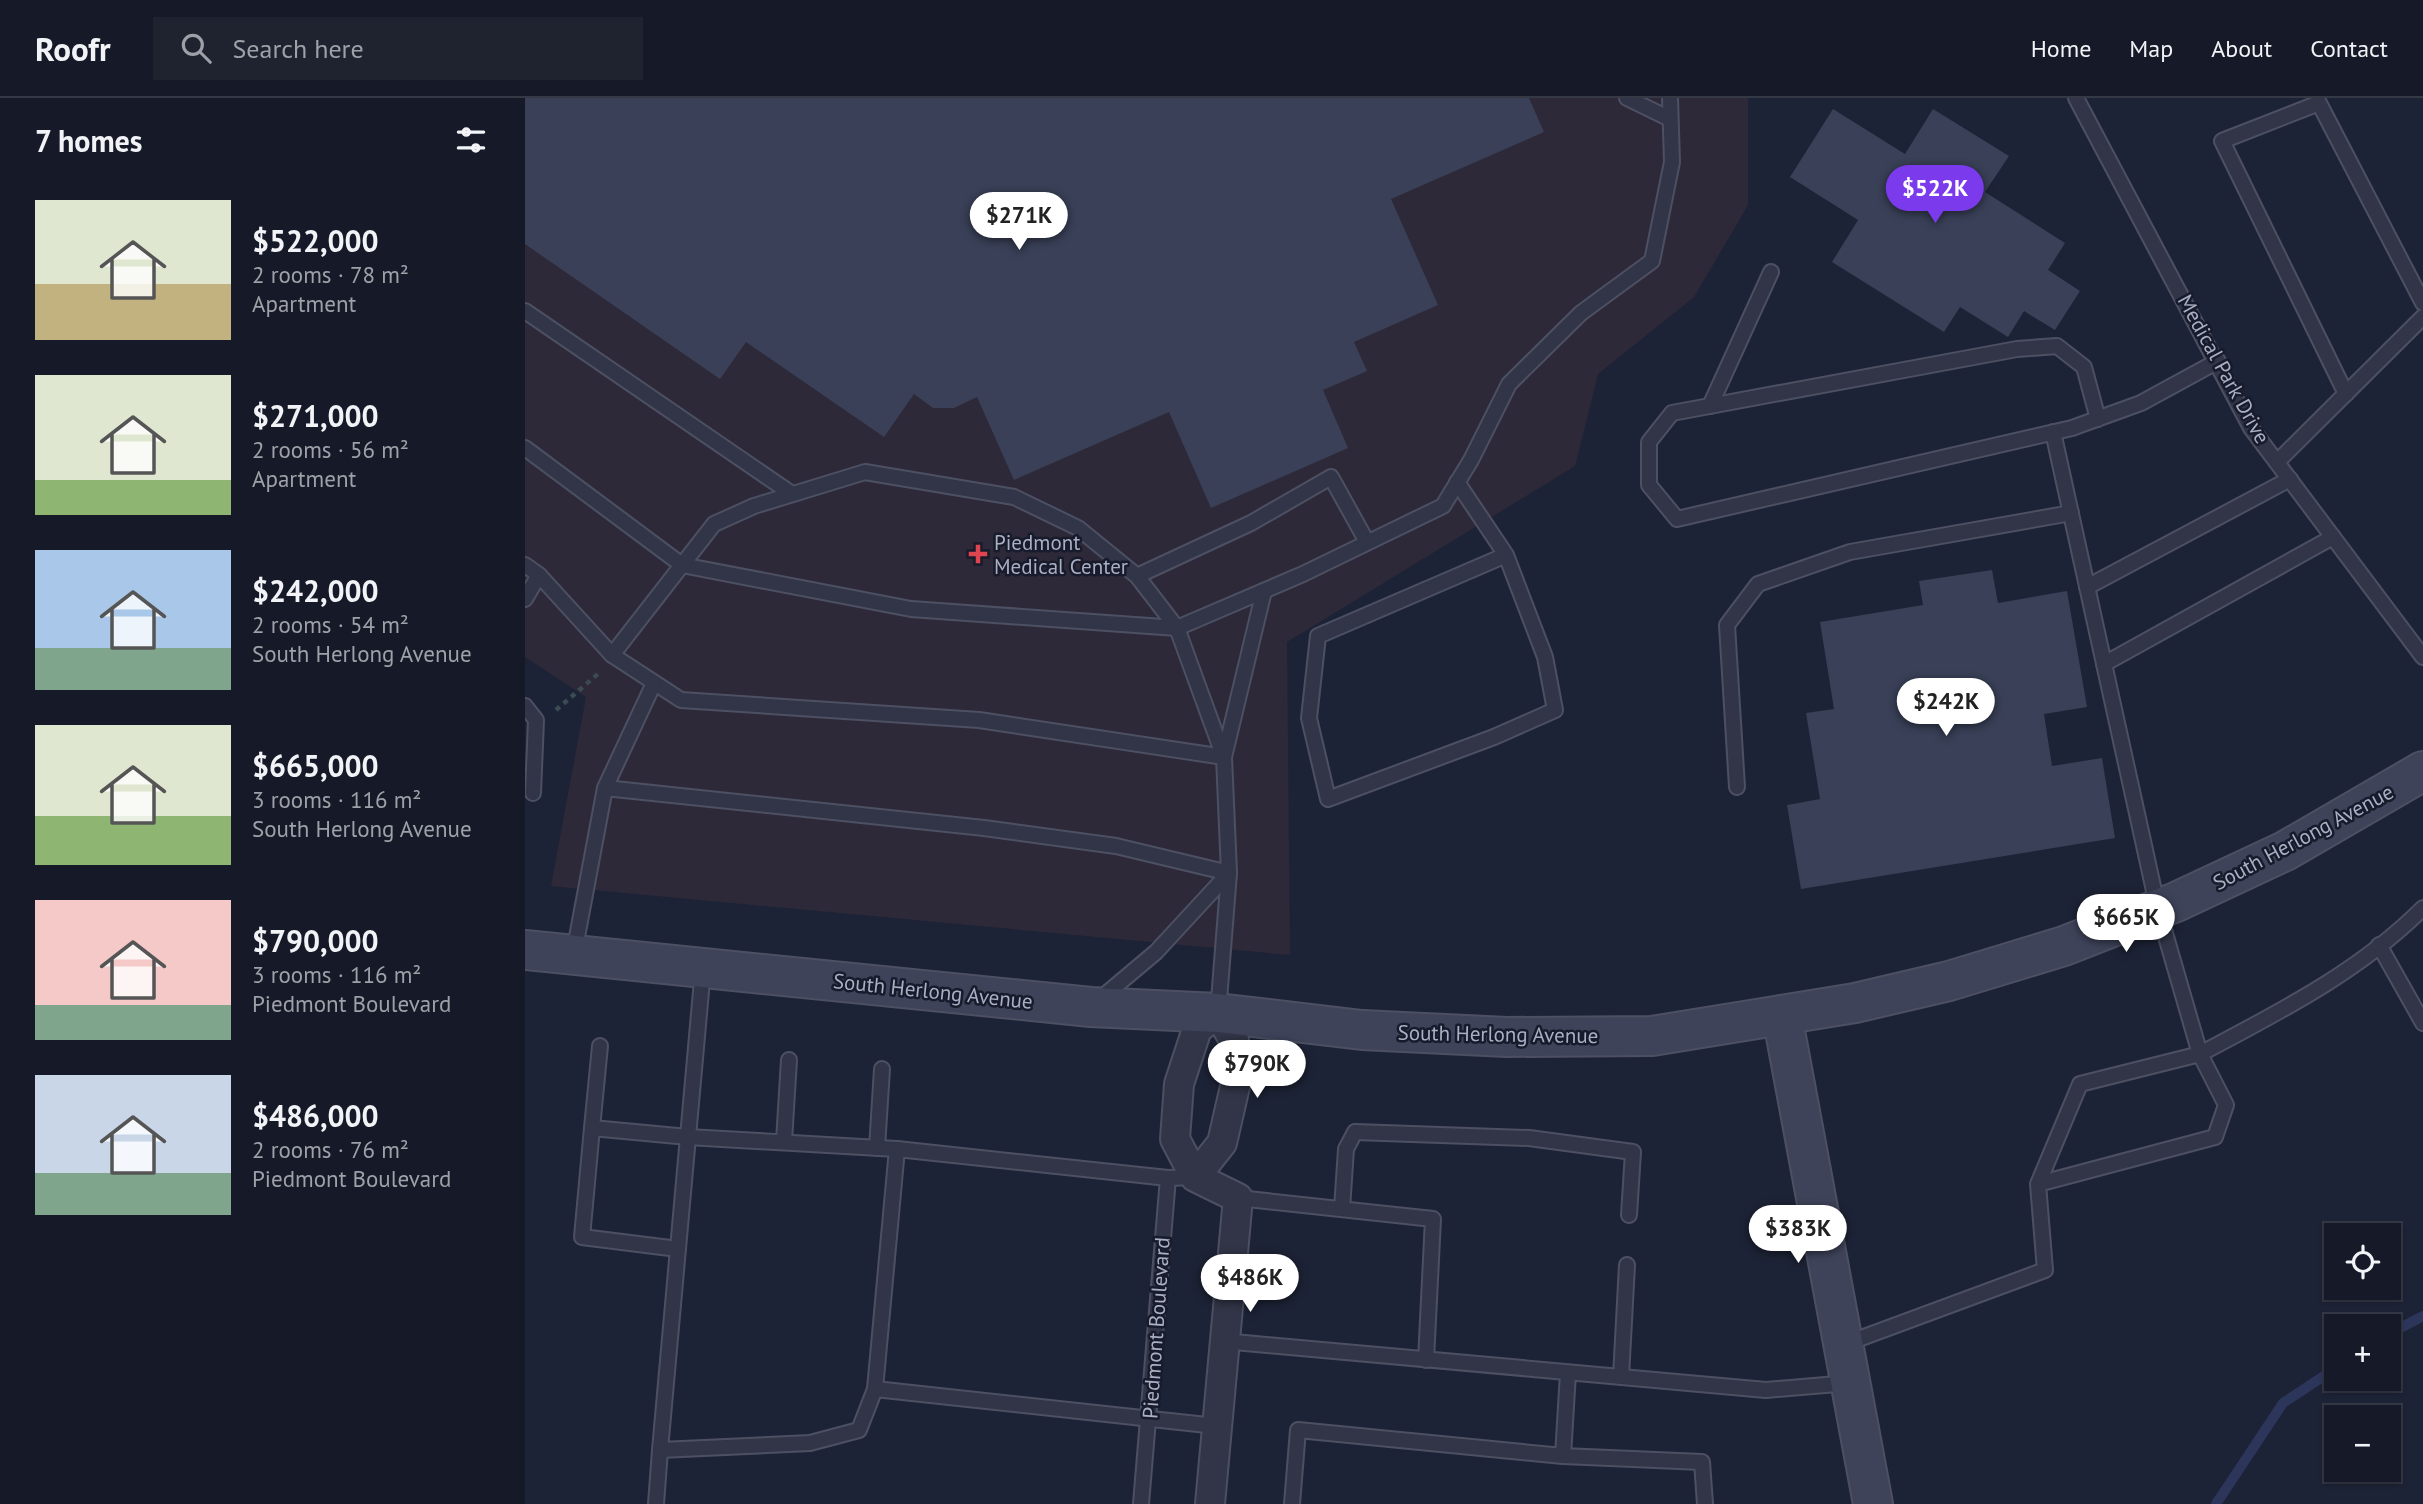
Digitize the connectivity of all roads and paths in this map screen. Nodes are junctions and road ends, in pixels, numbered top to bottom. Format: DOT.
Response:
graph roads {
  1 [pos="1627,98"];
  2 [pos="1669,98"];
  3 [pos="2076,98"];
  4 [pos="1670,119"];
  5 [pos="1771,272"];
  6 [pos="2423,303"];
  7 [pos="525,311"];
  8 [pos="2423,317"];
  9 [pos="2218,361"];
  10 [pos="2346,394"];
  11 [pos="1710,407"];
  12 [pos="2098,419"];
  13 [pos="2053,432"];
  14 [pos="525,448"];
  15 [pos="2277,462"];
  16 [pos="2290,479"];
  17 [pos="1457,482"];
  18 [pos="792,494"];
  19 [pos="2071,513"];
  20 [pos="2333,537"];
  21 [pos="1367,542"];
  22 [pos="1506,555"];
  23 [pos="525,565"];
  24 [pos="682,565"];
  25 [pos="539,575"];
  26 [pos="1137,576"];
  27 [pos="2087,587"];
  28 [pos="1264,591"];
  29 [pos="525,599"];
  30 [pos="1177,628"];
  31 [pos="613,655"];
  32 [pos="2423,657"];
  33 [pos="2104,664"];
  34 [pos="654,683"];
  35 [pos="525,706"];
  36 [pos="536,720"];
  37 [pos="1224,758"];
  38 [pos="2423,771"];
  39 [pos="1737,787"];
  40 [pos="605,788"];
  41 [pos="533,793"];
  42 [pos="1229,873"];
  43 [pos="2423,908"];
  44 [pos="2158,909"];
  45 [pos="2379,945"];
  46 [pos="526,952"];
  47 [pos="574,955"];
  48 [pos="703,968"];
  49 [pos="1091,1007"];
  50 [pos="1218,1013"];
  51 [pos="1782,1015"];
  52 [pos="2423,1023"];
  53 [pos="600,1046"];
  54 [pos="2200,1054"];
  55 [pos="789,1060"];
  56 [pos="882,1069"];
  57 [pos="591,1128"];
  58 [pos="688,1137"];
  59 [pos="784,1141"];
  60 [pos="877,1148"];
  61 [pos="897,1149"];
  62 [pos="1181,1177"];
  63 [pos="2038,1184"];
  64 [pos="1238,1198"];
  65 [pos="1342,1209"];
  66 [pos="1629,1215"];
  67 [pos="678,1249"];
  68 [pos="1627,1265"];
  69 [pos="1223,1341"];
  70 [pos="1844,1345"];
  71 [pos="1426,1360"];
  72 [pos="1568,1373"];
  73 [pos="1621,1377"];
  74 [pos="1850,1382"];
  75 [pos="875,1389"];
  76 [pos="1149,1416"];
  77 [pos="1216,1426"];
  78 [pos="660,1450"];
  79 [pos="1563,1456"];
  80 [pos="656,1504"];
  81 [pos="1141,1504"];
  82 [pos="1210,1504"];
  83 [pos="1292,1504"];
  84 [pos="1705,1504"];
  85 [pos="1873,1504"];
  1 -- 4 [label="lane"];
  2 -- 4 [label="lane"];
  3 -- 9 [label="lane, Medical Park Drive"];
  4 -- 17 [label="lane"];
  5 -- 11 [label="lane"];
  6 -- 10 [label="lane"];
  7 -- 18 [label="lane"];
  8 -- 10 [label="lane"];
  9 -- 12 [label="lane"];
  9 -- 15 [label="lane, Medical Park Drive"];
  10 -- 15 [label="lane"];
  11 -- 12 [label="lane"];
  11 -- 13 [label="lane"];
  12 -- 13 [label="lane"];
  13 -- 19 [label="lane"];
  14 -- 24 [label="lane"];
  15 -- 16 [label="lane, Medical Park Drive"];
  16 -- 20 [label="lane, Medical Park Drive"];
  16 -- 27 [label="lane"];
  17 -- 21 [label="lane"];
  17 -- 22 [label="lane"];
  18 -- 24 [label="lane"];
  18 -- 26 [label="lane"];
  19 -- 27 [label="lane"];
  19 -- 39 [label="lane"];
  20 -- 32 [label="lane, Medical Park Drive"];
  20 -- 33 [label="lane"];
  21 -- 26 [label="lane"];
  21 -- 28 [label="lane"];
  22 -- 22 [label="lane"];
  23 -- 25 [label="lane"];
  24 -- 30 [label="lane"];
  24 -- 31 [label="lane"];
  25 -- 29 [label="lane"];
  25 -- 31 [label="lane"];
  26 -- 30 [label="lane"];
  27 -- 33 [label="lane"];
  28 -- 30 [label="lane"];
  28 -- 37 [label="lane"];
  30 -- 37 [label="lane"];
  31 -- 34 [label="lane"];
  31 -- 36 [label="path"];
  33 -- 44 [label="lane"];
  34 -- 37 [label="lane"];
  34 -- 40 [label="lane"];
  35 -- 36 [label="lane"];
  36 -- 41 [label="lane"];
  37 -- 42 [label="lane"];
  38 -- 44 [label="street, South Herlong Avenue"];
  40 -- 42 [label="lane"];
  40 -- 47 [label="lane"];
  42 -- 49 [label="lane"];
  42 -- 50 [label="lane"];
  43 -- 45 [label="lane"];
  44 -- 51 [label="street, South Herlong Avenue"];
  44 -- 54 [label="lane"];
  45 -- 52 [label="lane"];
  45 -- 54 [label="lane"];
  46 -- 47 [label="street, South Herlong Avenue"];
  47 -- 48 [label="street, South Herlong Avenue"];
  48 -- 49 [label="street, South Herlong Avenue"];
  48 -- 58 [label="lane"];
  49 -- 50 [label="street, South Herlong Avenue"];
  50 -- 51 [label="street, South Herlong Avenue"];
  50 -- 62 [label="street"];
  50 -- 62 [label="street"];
  51 -- 70 [label="street"];
  53 -- 57 [label="lane"];
  54 -- 63 [label="lane"];
  54 -- 63 [label="lane"];
  55 -- 59 [label="lane"];
  56 -- 60 [label="lane"];
  57 -- 58 [label="lane"];
  57 -- 67 [label="lane"];
  58 -- 59 [label="lane"];
  58 -- 67 [label="lane"];
  59 -- 60 [label="lane"];
  60 -- 61 [label="lane"];
  61 -- 62 [label="lane"];
  61 -- 75 [label="lane"];
  62 -- 64 [label="street"];
  62 -- 76 [label="lane, Piedmont Boulevard"];
  63 -- 70 [label="lane"];
  64 -- 65 [label="lane"];
  64 -- 69 [label="street"];
  65 -- 66 [label="lane"];
  65 -- 71 [label="lane"];
  67 -- 78 [label="lane"];
  68 -- 73 [label="lane"];
  69 -- 71 [label="lane"];
  69 -- 77 [label="street"];
  70 -- 74 [label="street"];
  71 -- 72 [label="lane"];
  72 -- 73 [label="lane"];
  72 -- 79 [label="lane"];
  73 -- 74 [label="lane"];
  74 -- 85 [label="street"];
  75 -- 76 [label="lane"];
  75 -- 78 [label="lane"];
  76 -- 77 [label="lane"];
  76 -- 81 [label="lane, Piedmont Boulevard"];
  77 -- 82 [label="street"];
  78 -- 80 [label="lane"];
  79 -- 83 [label="lane"];
  79 -- 84 [label="lane"];
}
